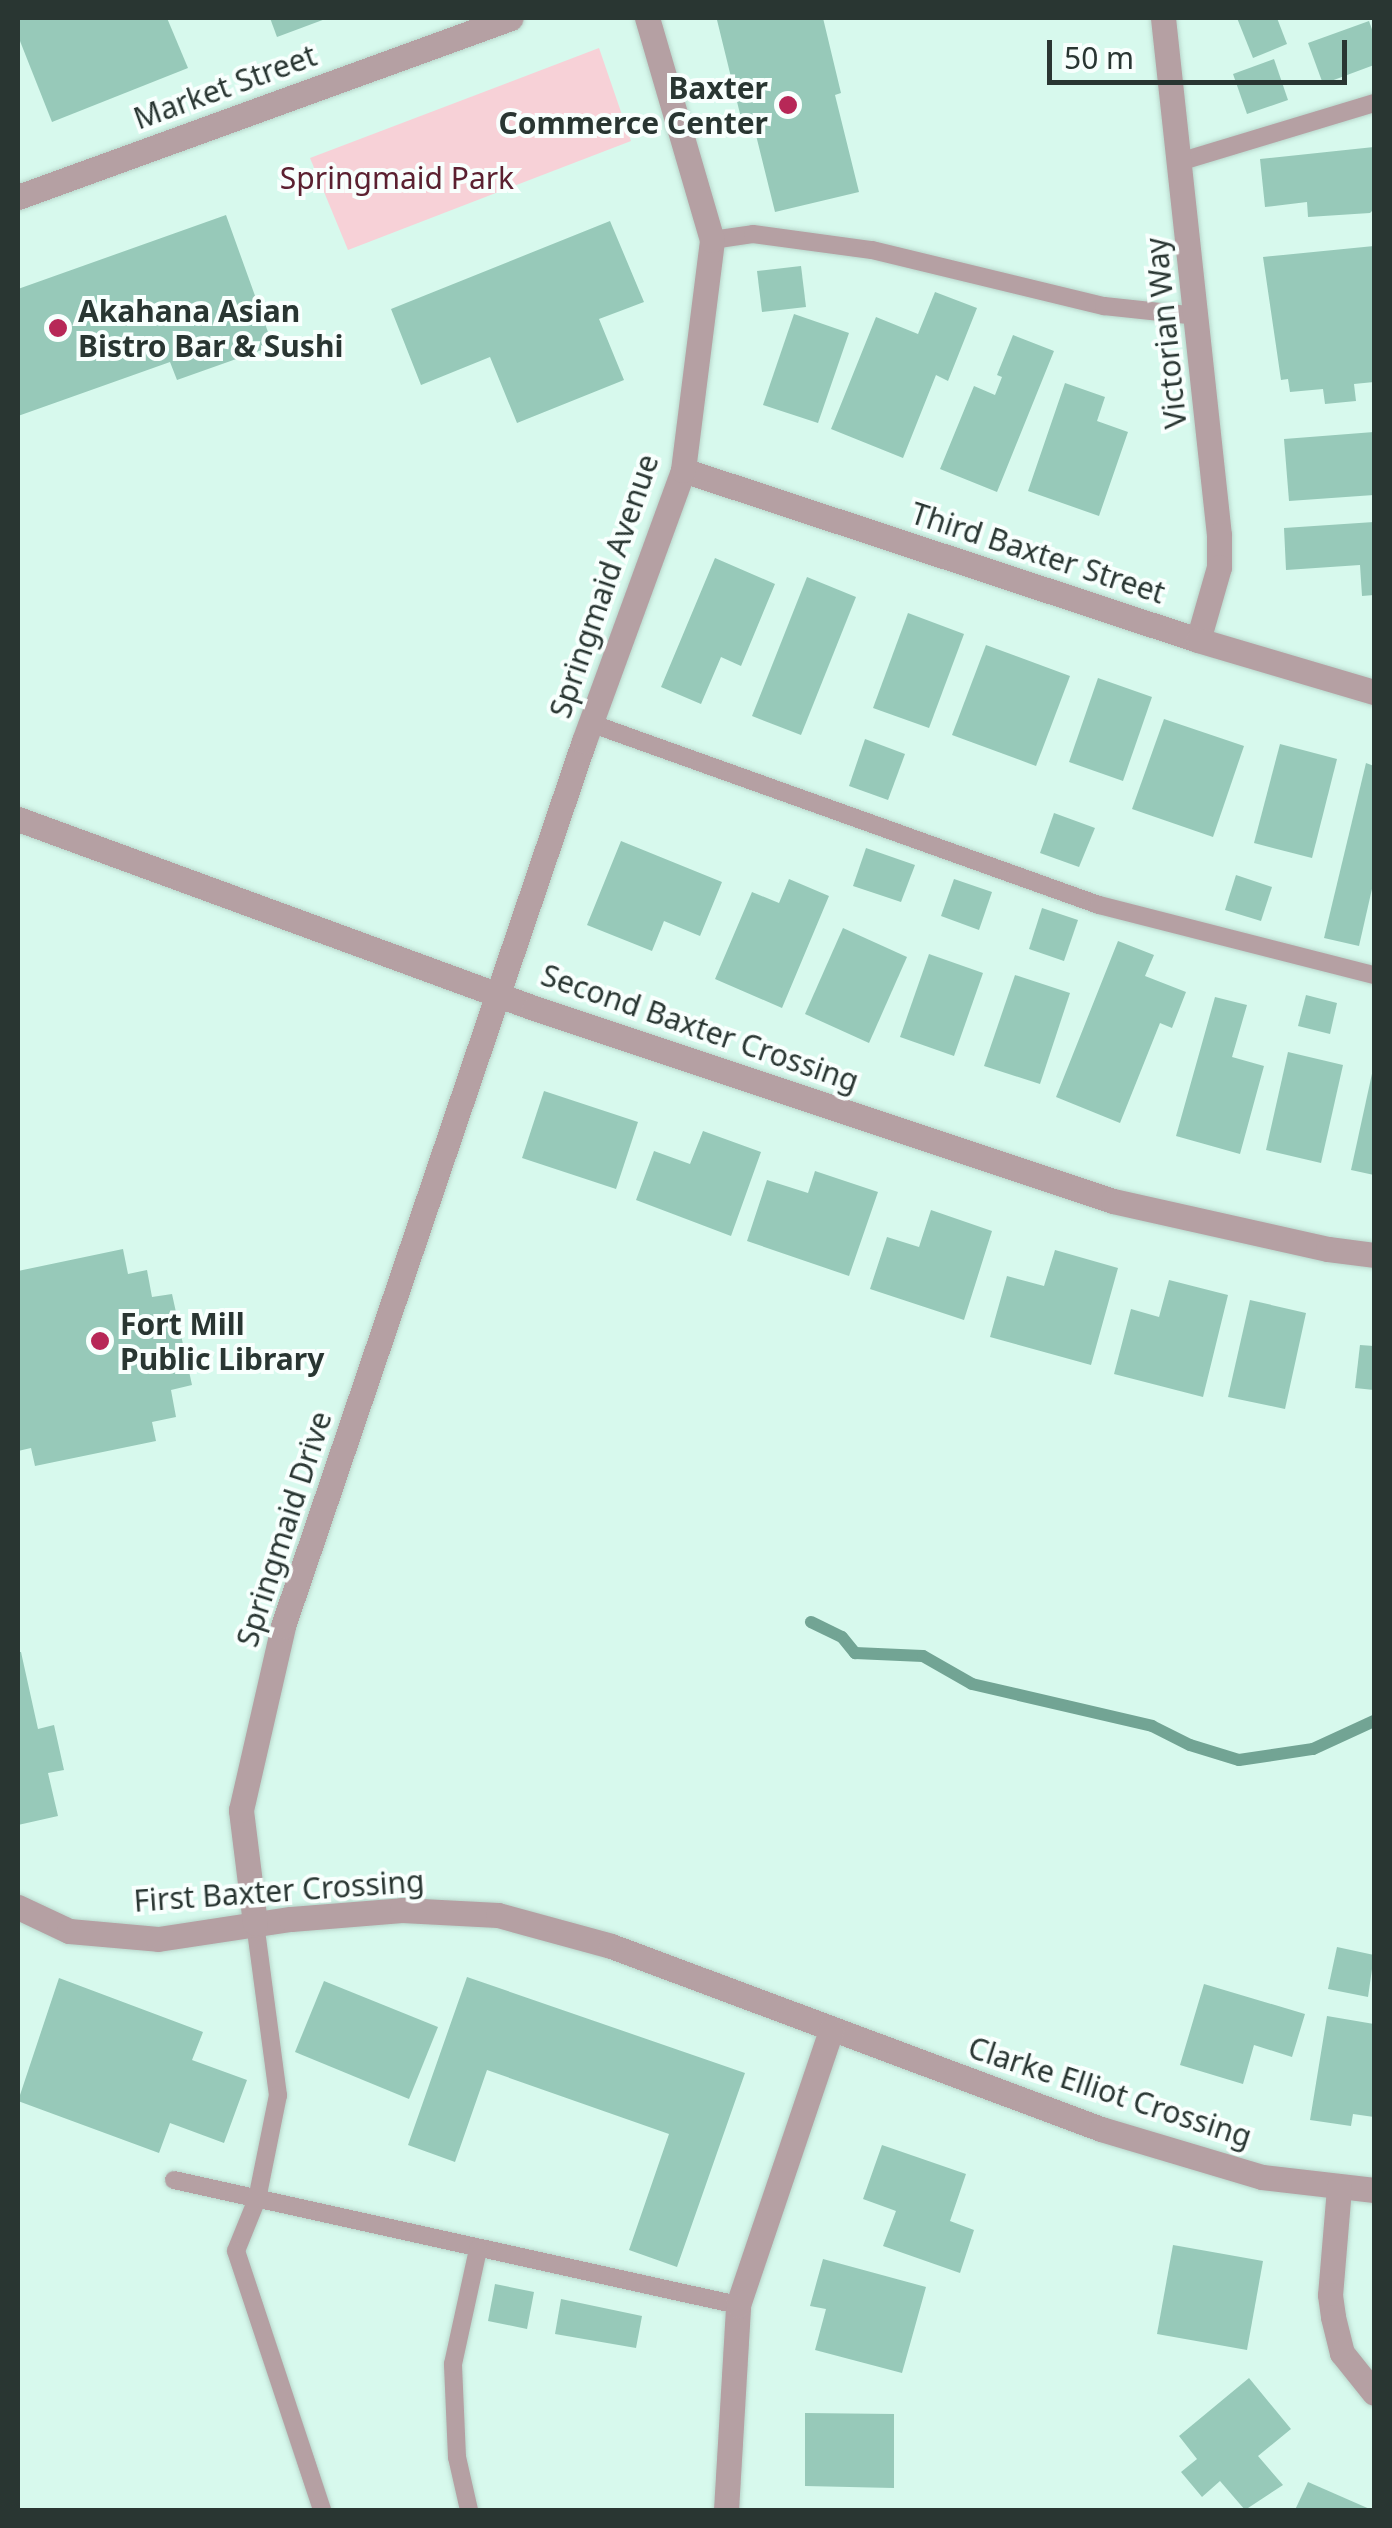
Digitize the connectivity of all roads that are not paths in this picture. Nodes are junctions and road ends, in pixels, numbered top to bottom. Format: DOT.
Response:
graph roads {
  1 [pos="511,18"];
  2 [pos="647,18"];
  3 [pos="1163,18"];
  4 [pos="1374,103"];
  5 [pos="1179,162"];
  6 [pos="18,197"];
  7 [pos="712,240"];
  8 [pos="1198,316"];
  9 [pos="683,470"];
  10 [pos="1198,640"];
  11 [pos="1374,692"];
  12 [pos="590,723"];
  13 [pos="18,819"];
  14 [pos="1374,976"];
  15 [pos="500,994"];
  16 [pos="1374,1255"];
  17 [pos="18,1907"];
  18 [pos="255,1923"];
  19 [pos="830,2030"];
  20 [pos="174,2180"];
  21 [pos="1339,2188"];
  22 [pos="1374,2190"];
  23 [pos="257,2199"];
  24 [pos="478,2250"];
  25 [pos="738,2305"];
  26 [pos="1374,2393"];
  27 [pos="322,2510"];
  28 [pos="469,2510"];
  29 [pos="726,2510"];
  1 -- 6 [label="street, Market Street"];
  2 -- 7 [label="street, Springmaid Avenue"];
  3 -- 5 [label="street, Victorian Way"];
  4 -- 5 [label="lane"];
  5 -- 8 [label="street, Victorian Way"];
  7 -- 8 [label="lane"];
  7 -- 9 [label="street, Springmaid Avenue"];
  8 -- 10 [label="street, Victorian Way"];
  9 -- 10 [label="street, Third Baxter Street"];
  9 -- 12 [label="street, Springmaid Avenue"];
  10 -- 11 [label="street, Third Baxter Street"];
  12 -- 14 [label="lane"];
  12 -- 15 [label="street, Springmaid Avenue"];
  13 -- 15 [label="street, Second Baxter Crossing"];
  15 -- 16 [label="street, Second Baxter Crossing"];
  15 -- 18 [label="street, Springmaid Drive"];
  17 -- 18 [label="street, First Baxter Crossing"];
  18 -- 19 [label="street, First Baxter Crossing"];
  18 -- 23 [label="lane"];
  19 -- 21 [label="street, Clarke Elliot Crossing"];
  19 -- 25 [label="street"];
  20 -- 23 [label="lane"];
  21 -- 22 [label="street, Clarke Elliot Crossing"];
  21 -- 26 [label="street"];
  23 -- 24 [label="lane"];
  23 -- 27 [label="lane"];
  24 -- 25 [label="lane"];
  24 -- 28 [label="lane"];
  25 -- 29 [label="street"];
}
